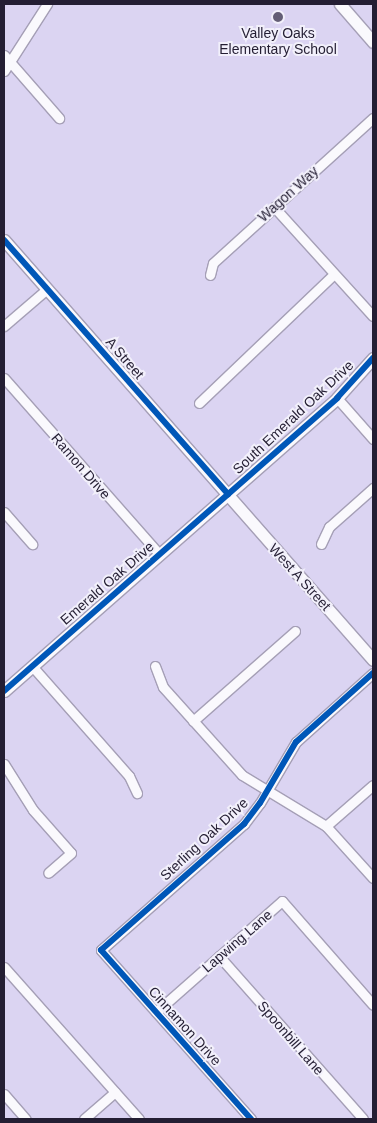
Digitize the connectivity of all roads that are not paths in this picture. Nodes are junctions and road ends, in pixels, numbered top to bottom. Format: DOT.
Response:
graph roads {
  1 [pos="47,4"];
  2 [pos="340,4"];
  3 [pos="373,42"];
  4 [pos="7,58"];
  5 [pos="4,71"];
  6 [pos="59,118"];
  7 [pos="373,118"];
  8 [pos="274,207"];
  9 [pos="4,240"];
  10 [pos="210,275"];
  11 [pos="333,275"];
  12 [pos="47,288"];
  13 [pos="373,316"];
  14 [pos="4,326"];
  15 [pos="373,358"];
  16 [pos="4,378"];
  17 [pos="337,398"];
  18 [pos="199,403"];
  19 [pos="373,439"];
  20 [pos="373,488"];
  21 [pos="228,494"];
  22 [pos="4,512"];
  23 [pos="32,544"];
  24 [pos="321,544"];
  25 [pos="159,554"];
  26 [pos="295,631"];
  27 [pos="373,660"];
  28 [pos="32,666"];
  29 [pos="155,666"];
  30 [pos="373,673"];
  31 [pos="4,691"];
  32 [pos="193,721"];
  33 [pos="6,770"];
  34 [pos="373,785"];
  35 [pos="137,793"];
  36 [pos="266,793"];
  37 [pos="326,826"];
  38 [pos="48,873"];
  39 [pos="373,878"];
  40 [pos="101,950"];
  41 [pos="219,956"];
  42 [pos="4,967"];
  43 [pos="373,1005"];
  44 [pos="156,1012"];
  45 [pos="115,1092"];
  46 [pos="4,1094"];
  47 [pos="26,1119"];
  48 [pos="84,1119"];
  49 [pos="139,1119"];
  50 [pos="251,1119"];
  51 [pos="363,1119"];
  1 -- 4 [label="street"];
  2 -- 3 [label="street"];
  4 -- 5 [label="street"];
  4 -- 6 [label="street"];
  7 -- 8 [label="street, Wagon Way"];
  8 -- 10 [label="street, Wagon Way"];
  8 -- 11 [label="street"];
  9 -- 12 [label="street, A Street"];
  11 -- 13 [label="street"];
  11 -- 18 [label="street"];
  12 -- 14 [label="street"];
  12 -- 21 [label="street, A Street"];
  15 -- 17 [label="street, South Emerald Oak Drive"];
  16 -- 25 [label="street, Ramon Drive"];
  17 -- 19 [label="street"];
  17 -- 21 [label="street, South Emerald Oak Drive"];
  20 -- 24 [label="street"];
  21 -- 25 [label="street, Emerald Oak Drive"];
  21 -- 27 [label="street, West A Street"];
  22 -- 23 [label="street"];
  25 -- 28 [label="street, Emerald Oak Drive"];
  26 -- 32 [label="street"];
  28 -- 31 [label="street, Emerald Oak Drive"];
  28 -- 35 [label="street"];
  29 -- 32 [label="street"];
  30 -- 36 [label="street, Sterling Oak Drive"];
  32 -- 36 [label="street"];
  33 -- 38 [label="street"];
  34 -- 37 [label="street"];
  36 -- 37 [label="street"];
  36 -- 40 [label="street, Sterling Oak Drive"];
  37 -- 39 [label="street"];
  40 -- 44 [label="street, Cinnamon Drive"];
  41 -- 43 [label="street, Lapwing Lane"];
  41 -- 44 [label="street, Lapwing Lane"];
  41 -- 51 [label="street, Spoonbill Lane"];
  42 -- 45 [label="street"];
  44 -- 50 [label="street, Cinnamon Drive"];
  45 -- 48 [label="street"];
  45 -- 49 [label="street"];
  46 -- 47 [label="street"];
}
